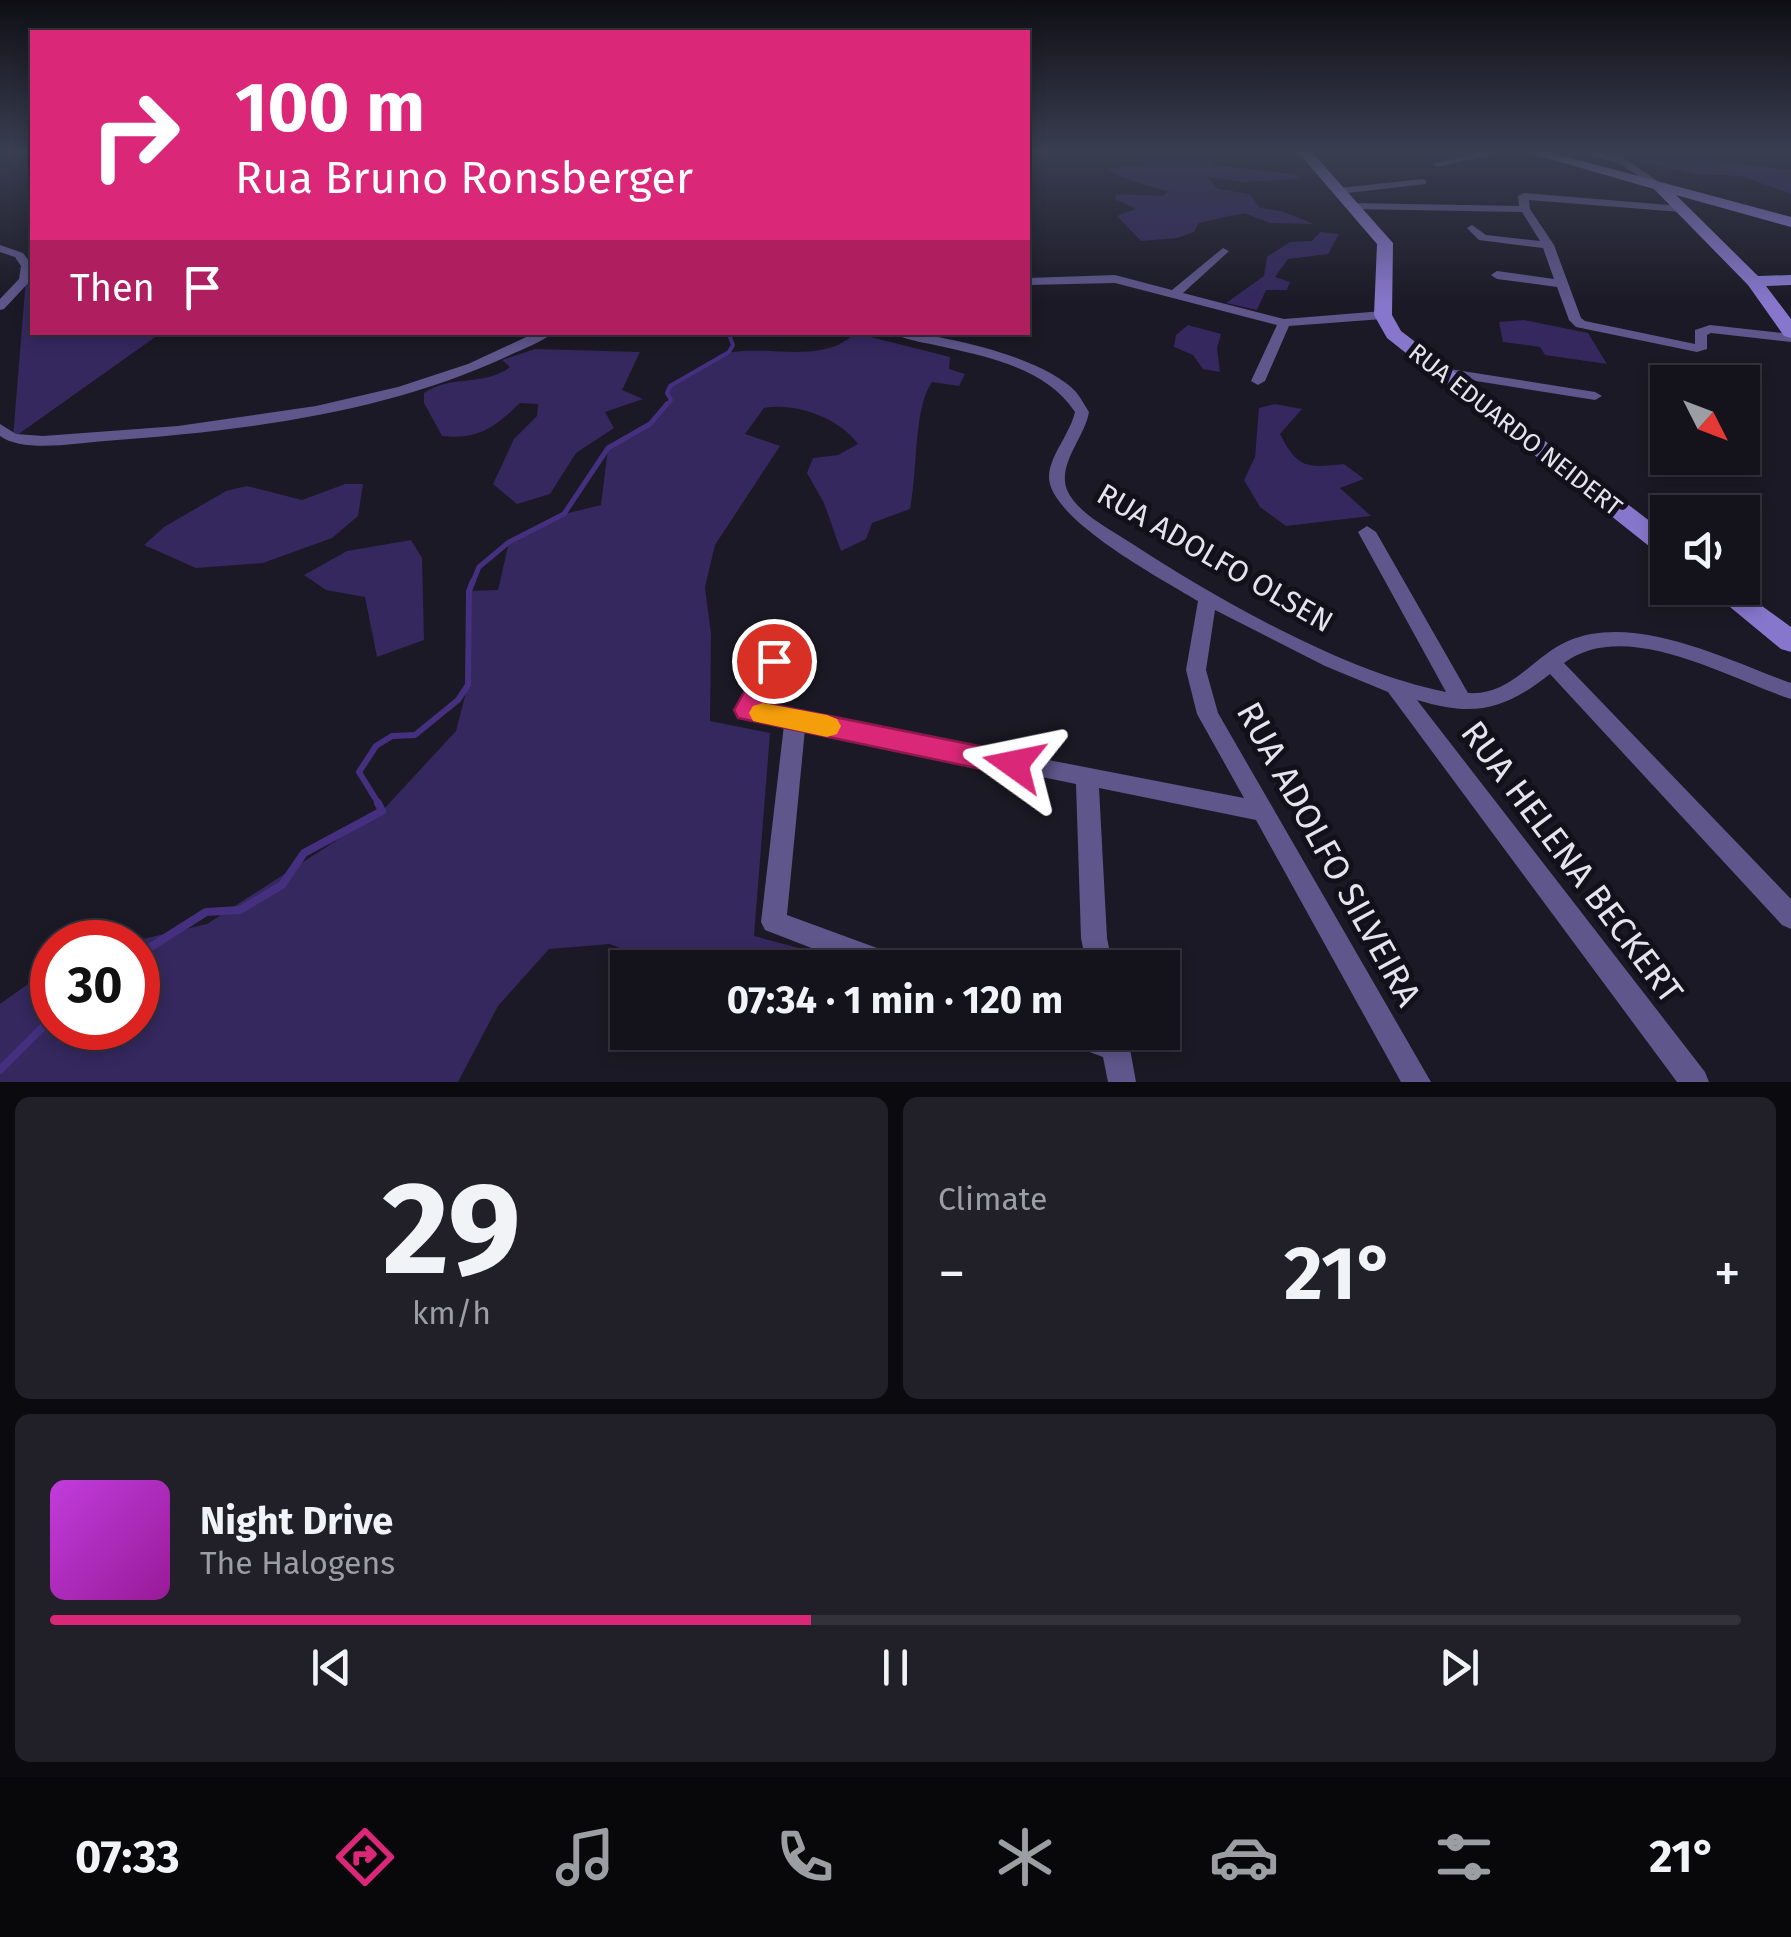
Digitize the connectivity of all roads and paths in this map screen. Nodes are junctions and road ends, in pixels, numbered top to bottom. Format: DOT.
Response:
graph roads {
  1 [pos="1349,201"];
  2 [pos="1403,201"];
  3 [pos="1524,201"];
  4 [pos="1595,201"];
  5 [pos="1674,201"];
  6 [pos="1719,201"];
  7 [pos="1681,208"];
  8 [pos="1526,209"];
  9 [pos="1791,222"];
  10 [pos="1472,228"];
  11 [pos="1548,245"];
  12 [pos="0,248"];
  13 [pos="1223,251"];
  14 [pos="1498,276"];
  15 [pos="1791,280"];
  16 [pos="1754,281"];
  17 [pos="1030,282"];
  18 [pos="1561,284"];
  19 [pos="1174,295"];
  20 [pos="0,306"];
  21 [pos="1383,315"];
  22 [pos="1284,322"];
  23 [pos="543,335"];
  24 [pos="922,335"];
  25 [pos="1791,335"];
  26 [pos="983,342"];
  27 [pos="1436,371"];
  28 [pos="1258,381"];
  29 [pos="1595,396"];
  30 [pos="0,429"];
  31 [pos="1366,532"];
  32 [pos="1650,534"];
  33 [pos="1208,596"];
  34 [pos="1742,605"];
  35 [pos="788,637"];
  36 [pos="1791,642"];
  37 [pos="1551,662"];
  38 [pos="1393,684"];
  39 [pos="1791,690"];
  40 [pos="1463,703"];
  41 [pos="796,720"];
  42 [pos="1086,779"];
  43 [pos="1262,811"];
  44 [pos="1791,917"];
  45 [pos="849,950"];
  46 [pos="1096,950"];
  47 [pos="1116,1050"];
  48 [pos="1122,1082"];
  49 [pos="1416,1082"];
  50 [pos="1695,1082"];
  1 -- 21 [label="main road, RUA EDUARDO NEIDERT"];
  2 -- 8 [label="street"];
  3 -- 8 [label="street"];
  4 -- 7 [label="street"];
  5 -- 7 [label="main road"];
  6 -- 9 [label="main road"];
  7 -- 16 [label="main road"];
  8 -- 11 [label="street"];
  10 -- 11 [label="street"];
  11 -- 18 [label="street"];
  12 -- 20 [label="street"];
  13 -- 19 [label="street"];
  14 -- 18 [label="street"];
  15 -- 16 [label="main road"];
  16 -- 25 [label="main road"];
  17 -- 19 [label="street"];
  18 -- 25 [label="street"];
  19 -- 22 [label="street"];
  21 -- 22 [label="street"];
  21 -- 27 [label="main road, RUA EDUARDO NEIDERT"];
  22 -- 28 [label="street"];
  23 -- 30 [label="street"];
  24 -- 26 [label="street, RUA ADOLFO OLSEN"];
  26 -- 33 [label="street, RUA ADOLFO OLSEN"];
  27 -- 29 [label="street"];
  27 -- 32 [label="main road, RUA EDUARDO NEIDERT"];
  31 -- 40 [label="street"];
  33 -- 38 [label="street, RUA ADOLFO OLSEN"];
  33 -- 43 [label="street, RUA ADOLFO SILVEIRA"];
  34 -- 36 [label="main road"];
  35 -- 41 [label="street"];
  37 -- 39 [label="street"];
  37 -- 40 [label="street"];
  37 -- 44 [label="street"];
  38 -- 40 [label="street, RUA ADOLFO OLSEN"];
  38 -- 50 [label="street, RUA HELENA BECKERT"];
  41 -- 42 [label="street"];
  41 -- 45 [label="street"];
  42 -- 43 [label="street"];
  42 -- 46 [label="street"];
  43 -- 49 [label="street, RUA ADOLFO SILVEIRA"];
  47 -- 48 [label="street"];
}
